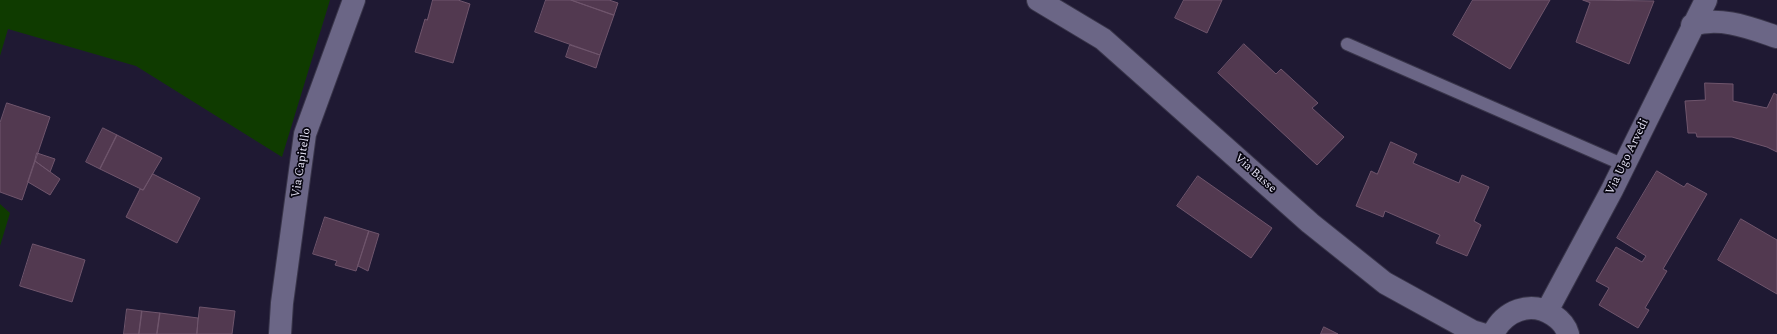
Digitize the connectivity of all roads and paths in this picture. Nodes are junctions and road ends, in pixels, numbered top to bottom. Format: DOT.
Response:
graph roads {
  1 [pos="354,0"];
  2 [pos="1038,0"];
  3 [pos="1706,0"];
  4 [pos="1692,24"];
  5 [pos="1777,38"];
  6 [pos="1346,44"];
  7 [pos="1624,165"];
  8 [pos="1547,311"];
  9 [pos="280,334"];
  10 [pos="1482,334"];
  11 [pos="1493,334"];
  12 [pos="1568,334"];
  1 -- 9 [label="street, Via Capitello"];
  2 -- 10 [label="street, Via Basse"];
  3 -- 4 [label="street, Via Ugo Arvedi"];
  4 -- 5 [label="street"];
  4 -- 7 [label="street, Via Ugo Arvedi"];
  6 -- 7 [label="lane"];
  7 -- 8 [label="street, Via Ugo Arvedi"];
  8 -- 11 [label="street"];
  8 -- 12 [label="street"];
}
